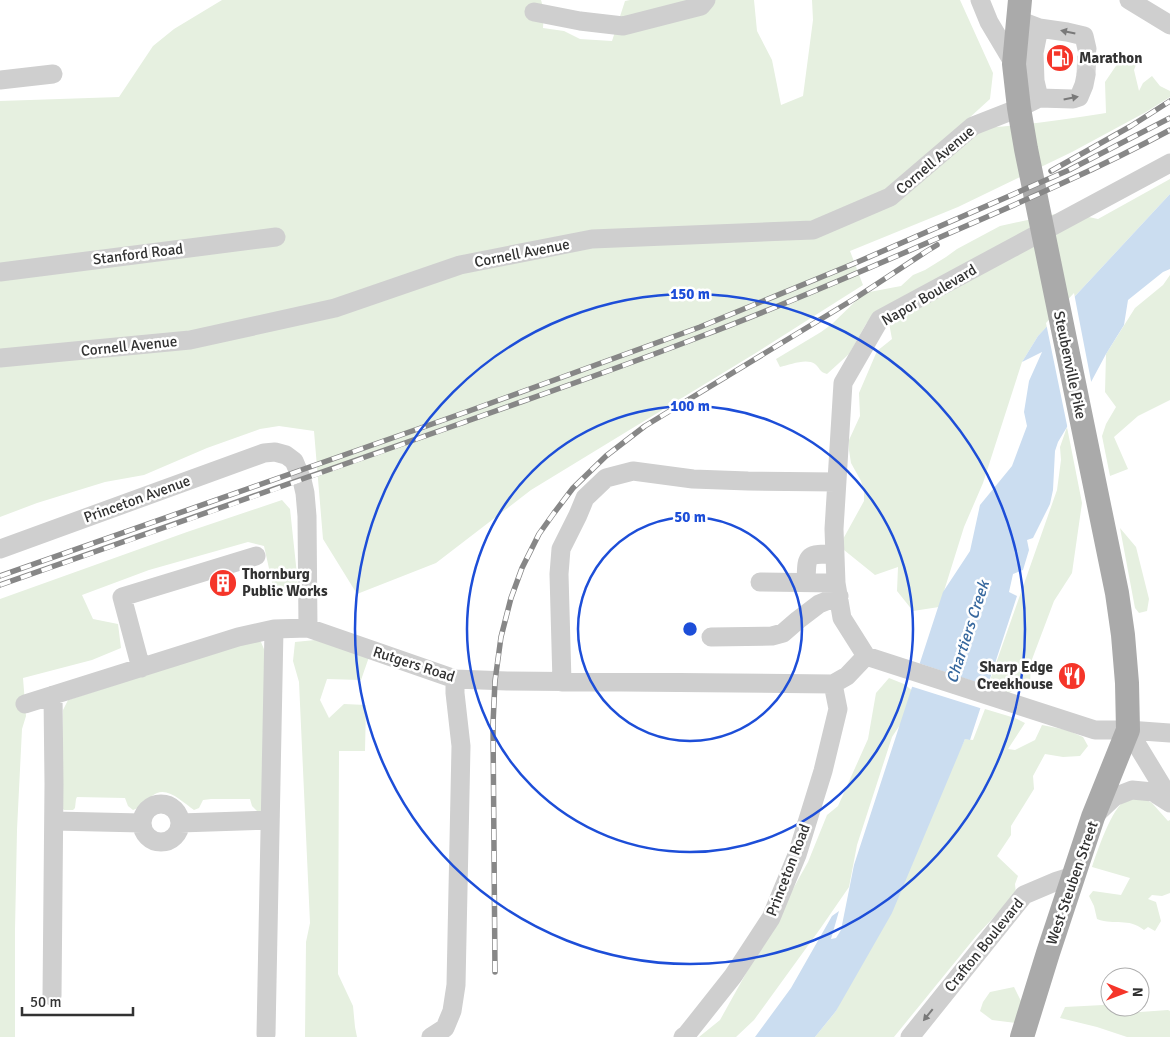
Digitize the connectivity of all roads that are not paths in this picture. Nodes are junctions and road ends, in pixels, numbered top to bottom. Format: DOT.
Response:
graph roads {
  1 [pos="706,0"];
  2 [pos="980,0"];
  3 [pos="1129,0"];
  4 [pos="1019,10"];
  5 [pos="534,12"];
  6 [pos="1170,25"];
  7 [pos="1040,28"];
  8 [pos="1087,49"];
  9 [pos="1014,64"];
  10 [pos="53,74"];
  11 [pos="1086,75"];
  12 [pos="0,80"];
  13 [pos="1029,103"];
  14 [pos="1170,163"];
  15 [pos="276,237"];
  16 [pos="0,272"];
  17 [pos="0,358"];
  18 [pos="837,482"];
  19 [pos="0,549"];
  20 [pos="835,554"];
  21 [pos="256,556"];
  22 [pos="760,582"];
  23 [pos="806,583"];
  24 [pos="838,590"];
  25 [pos="308,628"];
  26 [pos="274,629"];
  27 [pos="711,637"];
  28 [pos="874,659"];
  29 [pos="141,668"];
  30 [pos="455,679"];
  31 [pos="562,682"];
  32 [pos="833,684"];
  33 [pos="53,695"];
  34 [pos="25,704"];
  35 [pos="1128,730"];
  36 [pos="1170,733"];
  37 [pos="1170,799"];
  38 [pos="1170,803"];
  39 [pos="1093,817"];
  40 [pos="270,820"];
  41 [pos="54,821"];
  42 [pos="142,823"];
  43 [pos="180,823"];
  44 [pos="1074,876"];
  45 [pos="52,996"];
  46 [pos="266,1034"];
  47 [pos="685,1035"];
  48 [pos="431,1037"];
  49 [pos="910,1037"];
  50 [pos="1022,1037"];
  1 -- 5 [label="street"];
  2 -- 9 [label="street"];
  3 -- 6 [label="street"];
  4 -- 7 [label="street"];
  4 -- 9 [label="main road, Steubenville Pike"];
  8 -- 7 [label="street, one-way"];
  7 -- 13 [label="street"];
  9 -- 13 [label="main road, Steubenville Pike"];
  10 -- 12 [label="street"];
  13 -- 11 [label="street, one-way"];
  13 -- 17 [label="street, Cornell Avenue"];
  13 -- 35 [label="main road, Steubenville Pike"];
  14 -- 18 [label="street, Napor Boulevard"];
  15 -- 16 [label="street, Stanford Road"];
  18 -- 20 [label="street, Napor Boulevard"];
  18 -- 31 [label="street"];
  19 -- 25 [label="street, Princeton Avenue"];
  20 -- 23 [label="street"];
  20 -- 24 [label="street, Napor Boulevard"];
  21 -- 29 [label="street"];
  22 -- 23 [label="street"];
  23 -- 24 [label="street"];
  24 -- 27 [label="street"];
  24 -- 28 [label="street, Napor Boulevard"];
  25 -- 26 [label="street, Rutgers Road"];
  25 -- 30 [label="street, Rutgers Road"];
  26 -- 29 [label="street, Rutgers Road"];
  26 -- 40 [label="street"];
  28 -- 32 [label="street"];
  28 -- 35 [label="street"];
  29 -- 33 [label="street, Rutgers Road"];
  30 -- 31 [label="street, Rutgers Road"];
  30 -- 48 [label="street"];
  31 -- 32 [label="street, Rutgers Road"];
  32 -- 47 [label="street, Princeton Road"];
  33 -- 34 [label="street, Rutgers Road"];
  33 -- 41 [label="street"];
  35 -- 36 [label="street"];
  35 -- 37 [label="street"];
  35 -- 39 [label="main road, West Steuben Street"];
  38 -- 39 [label="street"];
  39 -- 44 [label="main road, West Steuben Street"];
  40 -- 43 [label="street"];
  40 -- 46 [label="street"];
  41 -- 42 [label="street"];
  41 -- 45 [label="street"];
  42 -- 43 [label="street"];
  42 -- 43 [label="street"];
  44 -- 49 [label="street, Crafton Boulevard, one-way"];
  44 -- 50 [label="main road, West Steuben Street"];
}
